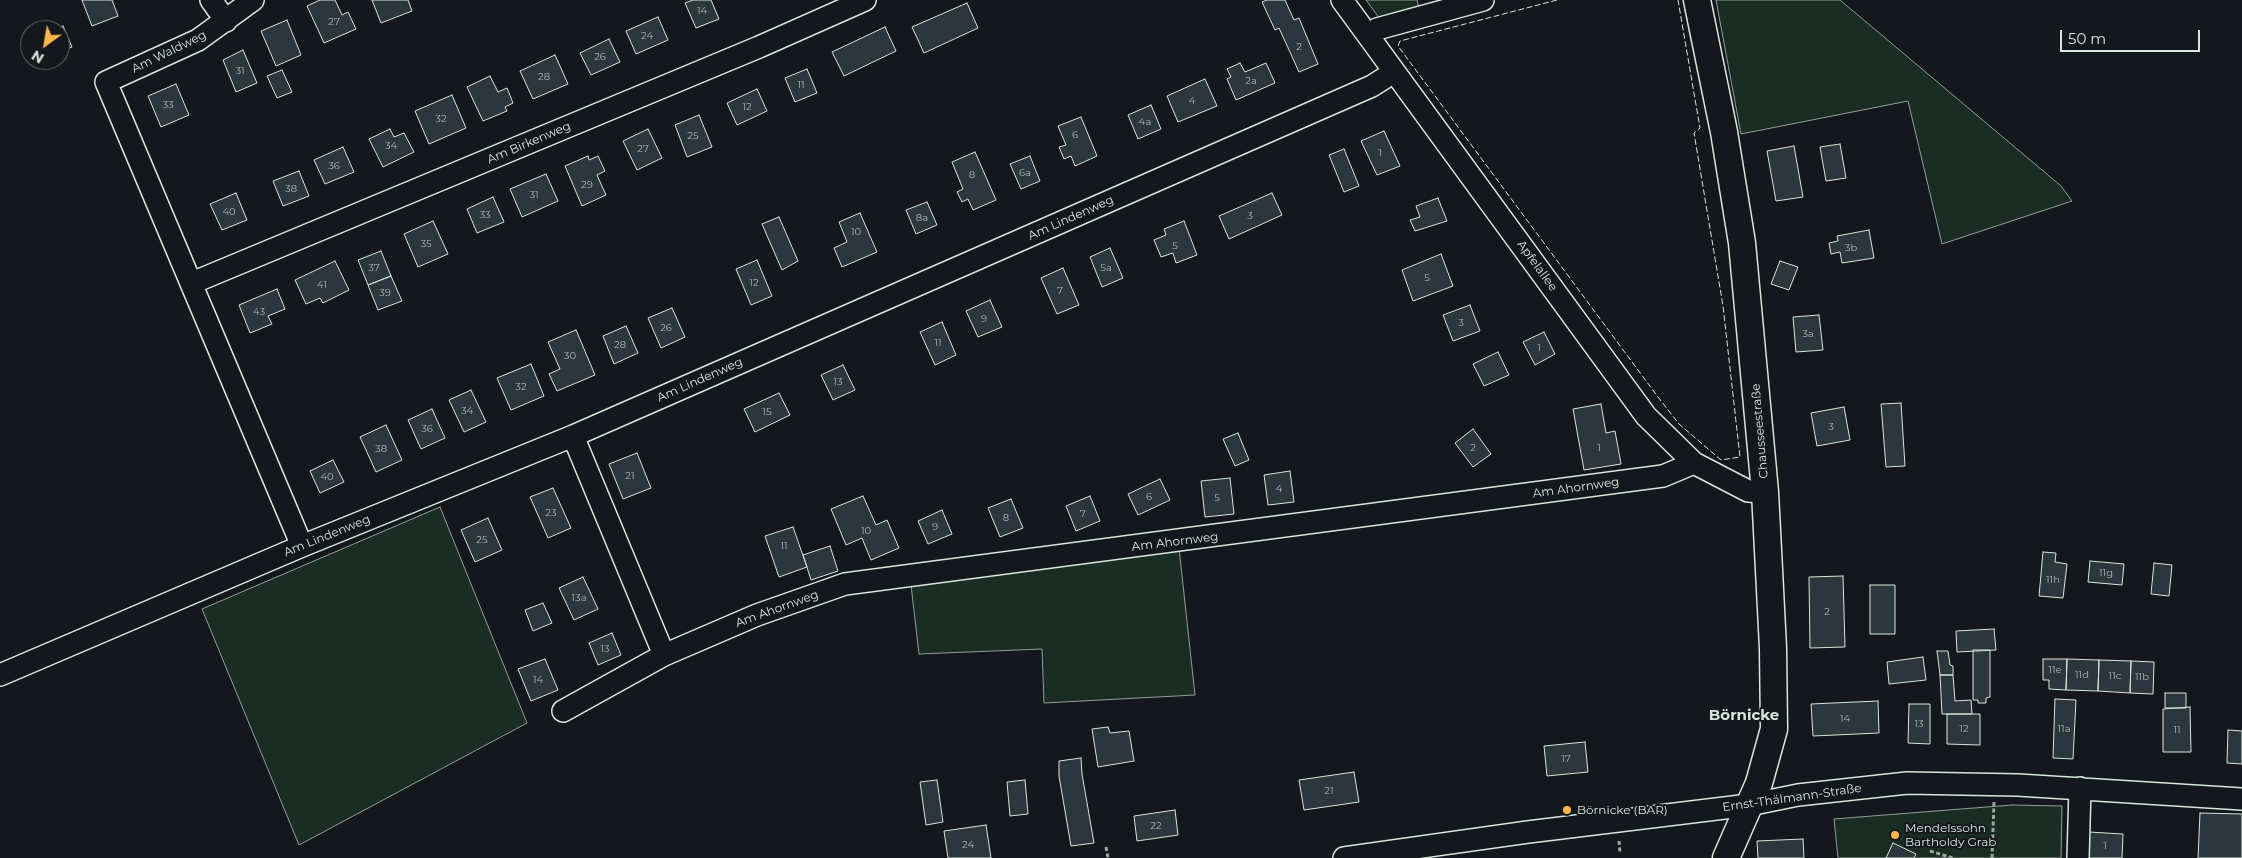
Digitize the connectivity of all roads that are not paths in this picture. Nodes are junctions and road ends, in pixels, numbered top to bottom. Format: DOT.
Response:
graph roads {
  1 [pos="211,0"];
  2 [pos="253,0"];
  3 [pos="865,0"];
  4 [pos="1342,0"];
  5 [pos="1483,0"];
  6 [pos="1697,0"];
  7 [pos="226,21"];
  8 [pos="1368,35"];
  9 [pos="1394,72"];
  10 [pos="192,284"];
  11 [pos="573,436"];
  12 [pos="1694,463"];
  13 [pos="1765,492"];
  14 [pos="302,546"];
  15 [pos="664,655"];
  16 [pos="0,675"];
  17 [pos="563,711"];
  18 [pos="2080,788"];
  19 [pos="2242,799"];
  20 [pos="1749,805"];
  21 [pos="1344,858"];
  22 [pos="1726,858"];
  23 [pos="2078,858"];
  1 -- 7 [label="street"];
  2 -- 7 [label="street, Am Waldweg"];
  3 -- 10 [label="street, Am Birkenweg"];
  4 -- 8 [label="street, Apfelallee"];
  5 -- 8 [label="street"];
  6 -- 13 [label="main road, Chausseestraße"];
  7 -- 10 [label="street, Am Waldweg"];
  8 -- 9 [label="street, Apfelallee"];
  9 -- 11 [label="street, Am Lindenweg"];
  9 -- 12 [label="street, Apfelallee"];
  10 -- 14 [label="street"];
  11 -- 14 [label="street, Am Lindenweg"];
  11 -- 15 [label="street"];
  12 -- 13 [label="street, Apfelallee"];
  12 -- 15 [label="street, Am Ahornweg"];
  13 -- 20 [label="main road, Chausseestraße"];
  14 -- 16 [label="street, Am Lindenweg"];
  15 -- 17 [label="street, Am Ahornweg"];
  18 -- 19 [label="street, Ernst-Thälmann-Straße"];
  18 -- 20 [label="street, Ernst-Thälmann-Straße"];
  18 -- 23 [label="street"];
  20 -- 21 [label="street, Ernst-Thälmann-Straße"];
  20 -- 22 [label="main road, Chausseestraße"];
}
